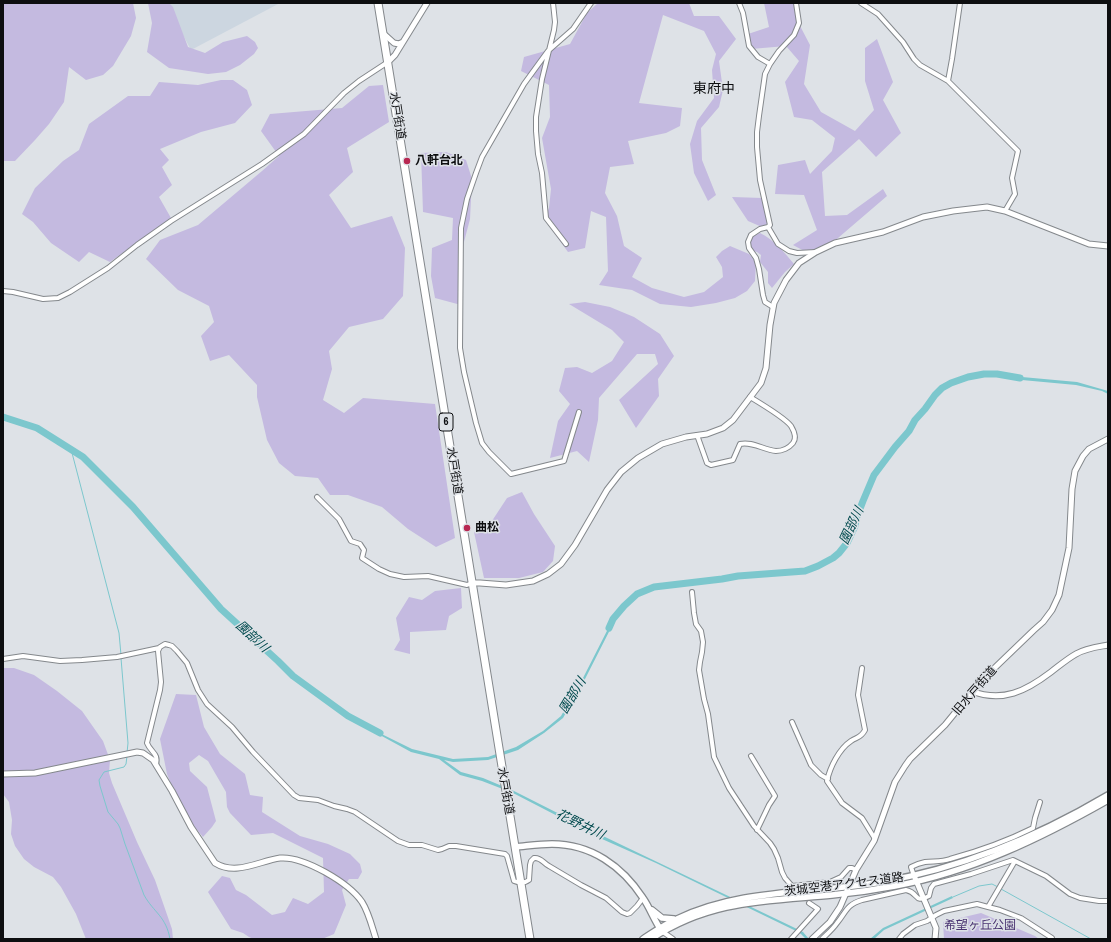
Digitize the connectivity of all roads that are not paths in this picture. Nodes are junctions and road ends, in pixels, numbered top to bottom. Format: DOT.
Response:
graph roads {
  1 [pos="378,3"];
  2 [pos="426,3"];
  3 [pos="553,3"];
  4 [pos="591,3"];
  5 [pos="739,3"];
  6 [pos="796,3"];
  7 [pos="861,3"];
  8 [pos="960,3"];
  9 [pos="384,34"];
  10 [pos="403,42"];
  11 [pos="548,51"];
  12 [pos="388,62"];
  13 [pos="770,64"];
  14 [pos="948,81"];
  15 [pos="1005,211"];
  16 [pos="768,227"];
  17 [pos="566,244"];
  18 [pos="1108,246"];
  19 [pos="816,252"];
  20 [pos="3,291"];
  21 [pos="773,307"];
  22 [pos="750,397"];
  23 [pos="579,412"];
  24 [pos="697,436"];
  25 [pos="1108,438"];
  26 [pos="317,497"];
  27 [pos="472,583"];
  28 [pos="692,592"];
  29 [pos="1108,645"];
  30 [pos="159,648"];
  31 [pos="3,659"];
  32 [pos="862,668"];
  33 [pos="971,691"];
  34 [pos="792,722"];
  35 [pos="751,756"];
  36 [pos="156,765"];
  37 [pos="3,774"];
  38 [pos="828,779"];
  39 [pos="1108,795"];
  40 [pos="1108,800"];
  41 [pos="1040,802"];
  42 [pos="757,830"];
  43 [pos="875,839"];
  44 [pos="515,848"];
  45 [pos="1015,861"];
  46 [pos="856,870"];
  47 [pos="914,876"];
  48 [pos="916,882"];
  49 [pos="521,883"];
  50 [pos="848,887"];
  51 [pos="846,894"];
  52 [pos="644,898"];
  53 [pos="923,898"];
  54 [pos="1108,902"];
  55 [pos="809,903"];
  56 [pos="648,905"];
  57 [pos="988,907"];
  58 [pos="930,915"];
  59 [pos="676,919"];
  60 [pos="661,930"];
  61 [pos="817,938"];
  62 [pos="376,939"];
  63 [pos="530,939"];
  64 [pos="643,939"];
  65 [pos="652,939"];
  66 [pos="673,939"];
  67 [pos="791,939"];
  68 [pos="899,939"];
  69 [pos="935,939"];
  70 [pos="1052,939"];
  1 -- 9 [label="highway, 水戸街道 / 6"];
  2 -- 10 [label="street"];
  3 -- 11 [label="street"];
  4 -- 11 [label="street"];
  5 -- 13 [label="street"];
  6 -- 13 [label="street"];
  7 -- 14 [label="street"];
  8 -- 14 [label="street"];
  9 -- 10 [label="street"];
  9 -- 12 [label="highway, 水戸街道 / 6"];
  10 -- 12 [label="street"];
  11 -- 17 [label="street"];
  11 -- 23 [label="street"];
  12 -- 20 [label="street"];
  12 -- 27 [label="highway, 水戸街道 / 6"];
  13 -- 16 [label="street"];
  14 -- 15 [label="street"];
  15 -- 18 [label="street"];
  15 -- 19 [label="street"];
  16 -- 19 [label="street"];
  16 -- 21 [label="street"];
  19 -- 21 [label="street"];
  21 -- 22 [label="street"];
  22 -- 24 [label="street"];
  22 -- 24 [label="street"];
  24 -- 27 [label="street"];
  25 -- 33 [label="street, 旧水戸街道"];
  26 -- 27 [label="street"];
  27 -- 44 [label="highway, 水戸街道 / 6"];
  28 -- 42 [label="street"];
  29 -- 33 [label="street"];
  30 -- 31 [label="street"];
  30 -- 36 [label="street"];
  30 -- 49 [label="street"];
  32 -- 38 [label="street"];
  33 -- 43 [label="street, 旧水戸街道"];
  34 -- 38 [label="street"];
  35 -- 42 [label="street"];
  36 -- 37 [label="street"];
  36 -- 62 [label="street"];
  38 -- 43 [label="street"];
  39 -- 47 [label="main road, 茨城空港アクセス道路"];
  40 -- 48 [label="main road, 茨城空港アクセス道路"];
  41 -- 47 [label="street"];
  42 -- 46 [label="street"];
  43 -- 46 [label="street, 旧水戸街道"];
  44 -- 49 [label="highway, 水戸街道 / 6"];
  44 -- 52 [label="main road"];
  45 -- 53 [label="street"];
  45 -- 54 [label="street"];
  45 -- 57 [label="street"];
  46 -- 50 [label="street, 旧水戸街道"];
  47 -- 48 [label="street"];
  47 -- 50 [label="main road, 茨城空港アクセス道路"];
  48 -- 51 [label="main road, 茨城空港アクセス道路"];
  48 -- 53 [label="street"];
  49 -- 52 [label="street"];
  49 -- 63 [label="highway, 水戸街道 / 6"];
  50 -- 51 [label="street, 旧水戸街道"];
  50 -- 59 [label="main road, 茨城空港アクセス道路"];
  51 -- 60 [label="main road, 茨城空港アクセス道路"];
  51 -- 61 [label="street, 旧水戸街道"];
  52 -- 56 [label="main road"];
  53 -- 58 [label="street"];
  53 -- 61 [label="street"];
  55 -- 67 [label="street"];
  56 -- 59 [label="main road"];
  56 -- 60 [label="main road"];
  57 -- 58 [label="street"];
  57 -- 70 [label="street"];
  58 -- 68 [label="street"];
  58 -- 69 [label="street"];
  59 -- 60 [label="main road, 茨城空港アクセス道路"];
  60 -- 64 [label="main road, 茨城空港アクセス道路"];
  60 -- 65 [label="main road, 茨城空港アクセス道路"];
  60 -- 66 [label="street"];
}
